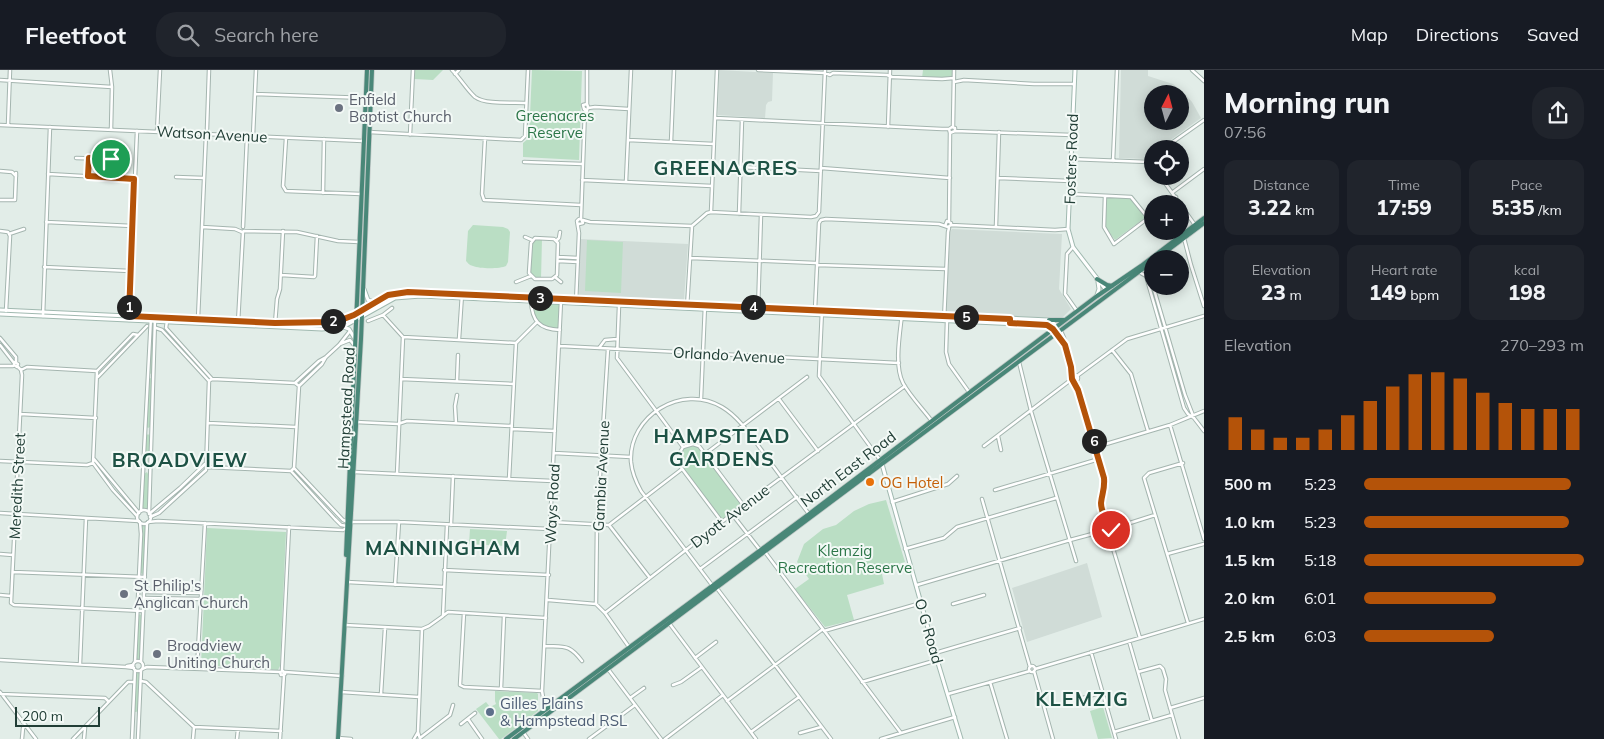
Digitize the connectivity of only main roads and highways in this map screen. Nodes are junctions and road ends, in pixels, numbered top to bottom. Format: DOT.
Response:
graph roads {
  1 [pos="367,70"];
  2 [pos="372,70"];
  3 [pos="1074,70"];
  4 [pos="369,99"];
  5 [pos="367,132"];
  6 [pos="364,141"];
  7 [pos="369,141"];
  8 [pos="364,194"];
  9 [pos="1204,218"];
  10 [pos="1204,223"];
  11 [pos="1196,226"];
  12 [pos="1189,232"];
  13 [pos="1179,240"];
  14 [pos="1179,240"];
  15 [pos="362,242"];
  16 [pos="1167,250"];
  17 [pos="1141,266"];
  18 [pos="1144,268"];
  19 [pos="1097,279"];
  20 [pos="363,283"];
  21 [pos="1112,286"];
  22 [pos="1106,290"];
  23 [pos="1109,294"];
  24 [pos="462,296"];
  25 [pos="1097,296"];
  26 [pos="561,301"];
  27 [pos="375,302"];
  28 [pos="362,309"];
  29 [pos="758,309"];
  30 [pos="0,312"];
  31 [pos="357,312"];
  32 [pos="822,312"];
  33 [pos="362,316"];
  34 [pos="129,318"];
  35 [pos="153,319"];
  36 [pos="357,319"];
  37 [pos="1068,319"];
  38 [pos="1049,320"];
  39 [pos="1010,321"];
  40 [pos="238,323"];
  41 [pos="275,324"];
  42 [pos="343,327"];
  43 [pos="1055,328"];
  44 [pos="1059,332"];
  45 [pos="356,342"];
  46 [pos="1017,360"];
  47 [pos="969,392"];
  48 [pos="972,396"];
  49 [pos="931,420"];
  50 [pos="354,422"];
  51 [pos="935,425"];
  52 [pos="881,462"];
  53 [pos="810,515"];
  54 [pos="760,550"];
  55 [pos="765,552"];
  56 [pos="714,586"];
  57 [pos="522,730"];
  58 [pos="338,739"];
  59 [pos="506,739"];
  60 [pos="514,739"];
  61 [pos="961,739"];
  1 -- 4 [label="highway, Hampstead Road"];
  2 -- 4 [label="highway, Hampstead Road"];
  3 -- 19 [label="main road, Fosters Road"];
  4 -- 5 [label="highway, Hampstead Road"];
  5 -- 6 [label="highway, Hampstead Road"];
  5 -- 7 [label="highway, Hampstead Road"];
  6 -- 7 [label="highway"];
  6 -- 8 [label="highway, Hampstead Road"];
  7 -- 8 [label="highway, Hampstead Road"];
  8 -- 15 [label="highway, Hampstead Road"];
  9 -- 11 [label="highway, North East Road"];
  10 -- 11 [label="highway, North East Road"];
  11 -- 12 [label="highway, North East Road"];
  13 -- 16 [label="highway, North East Road"];
  14 -- 17 [label="highway, North East Road"];
  15 -- 20 [label="highway, Hampstead Road"];
  15 -- 31 [label="highway, Hampstead Road"];
  17 -- 21 [label="highway, North East Road"];
  18 -- 23 [label="highway, North East Road"];
  19 -- 21 [label="highway"];
  19 -- 22 [label="main road, Fosters Road"];
  19 -- 25 [label="main road"];
  20 -- 27 [label="main road"];
  20 -- 28 [label="highway, Hampstead Road"];
  21 -- 22 [label="highway, North East Road"];
  22 -- 23 [label="highway"];
  22 -- 25 [label="highway, North East Road"];
  23 -- 44 [label="highway, North East Road"];
  24 -- 26 [label="main road"];
  24 -- 26 [label="main road"];
  24 -- 27 [label="main road"];
  24 -- 33 [label="main road"];
  25 -- 37 [label="highway, North East Road"];
  26 -- 29 [label="main road"];
  27 -- 28 [label="main road"];
  28 -- 31 [label="main road"];
  28 -- 33 [label="highway, Hampstead Road"];
  29 -- 32 [label="main road"];
  29 -- 32 [label="main road"];
  30 -- 34 [label="main road"];
  31 -- 36 [label="highway, Hampstead Road"];
  31 -- 41 [label="main road"];
  32 -- 39 [label="main road"];
  33 -- 36 [label="main road"];
  33 -- 50 [label="highway, Hampstead Road"];
  34 -- 35 [label="main road"];
  34 -- 35 [label="main road"];
  35 -- 40 [label="main road"];
  35 -- 40 [label="main road"];
  36 -- 42 [label="main road"];
  36 -- 45 [label="highway, Hampstead Road"];
  37 -- 38 [label="highway"];
  37 -- 43 [label="highway, North East Road"];
  38 -- 39 [label="main road"];
  38 -- 43 [label="main road"];
  39 -- 43 [label="main road"];
  40 -- 41 [label="main road"];
  41 -- 42 [label="main road"];
  42 -- 45 [label="main road"];
  43 -- 44 [label="highway"];
  43 -- 46 [label="highway, North East Road"];
  44 -- 46 [label="highway, North East Road"];
  45 -- 50 [label="highway, Hampstead Road"];
  46 -- 47 [label="highway, North East Road"];
  46 -- 48 [label="highway, North East Road"];
  47 -- 48 [label="highway"];
  47 -- 49 [label="highway, North East Road"];
  48 -- 51 [label="highway, North East Road"];
  49 -- 51 [label="highway"];
  49 -- 52 [label="highway, North East Road"];
  50 -- 58 [label="highway, Hampstead Road"];
  51 -- 52 [label="highway, North East Road"];
  52 -- 53 [label="highway, North East Road"];
  52 -- 61 [label="main road, O G Road"];
  53 -- 54 [label="highway, North East Road"];
  53 -- 55 [label="highway, North East Road"];
  54 -- 55 [label="highway"];
  54 -- 56 [label="highway, North East Road"];
  55 -- 56 [label="highway, North East Road"];
  56 -- 57 [label="highway, North East Road"];
  57 -- 59 [label="highway, North East Road"];
  57 -- 60 [label="highway, North East Road"];
}
